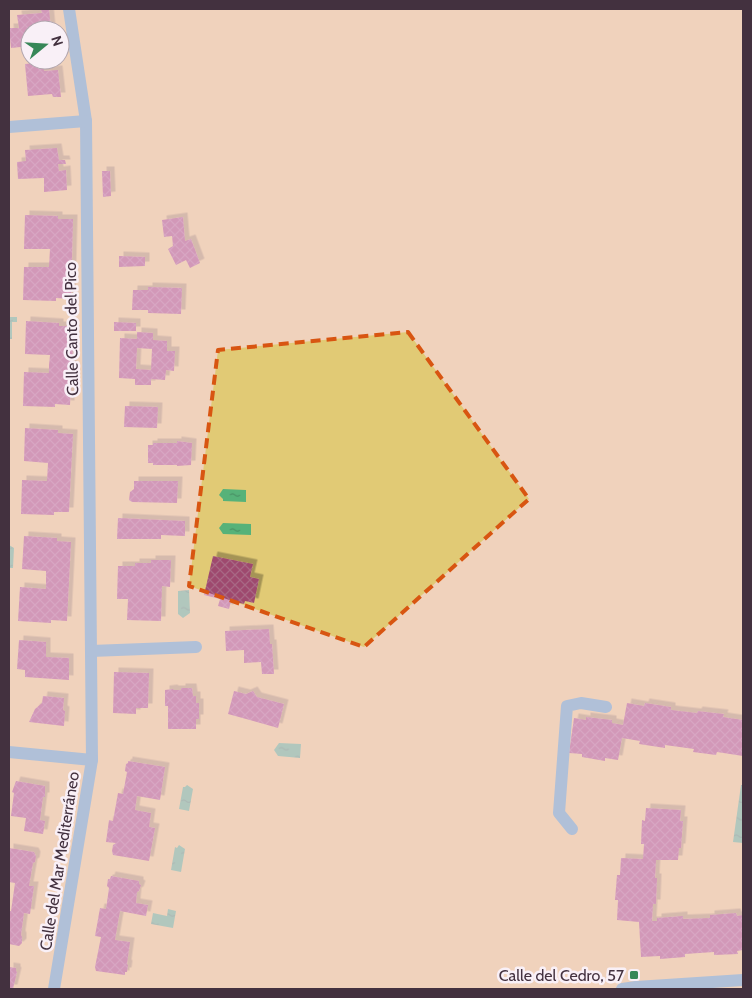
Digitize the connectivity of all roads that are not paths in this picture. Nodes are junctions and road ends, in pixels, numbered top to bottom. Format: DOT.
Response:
graph roads {
  1 [pos="70,9"];
  2 [pos="86,121"];
  3 [pos="9,128"];
  4 [pos="196,647"];
  5 [pos="90,651"];
  6 [pos="606,707"];
  7 [pos="9,752"];
  8 [pos="92,760"];
  9 [pos="572,829"];
  10 [pos="743,980"];
  11 [pos="54,989"];
  12 [pos="622,989"];
  1 -- 2 [label="street, Calle Canto del Pico"];
  2 -- 3 [label="street"];
  2 -- 5 [label="street, Calle Canto del Pico"];
  4 -- 5 [label="street"];
  5 -- 8 [label="street, Calle Canto del Pico"];
  6 -- 9 [label="street"];
  7 -- 8 [label="street, Calle del Mar Mediterráneo"];
  8 -- 11 [label="street, Calle del Mar Mediterráneo"];
  10 -- 12 [label="street"];
}
